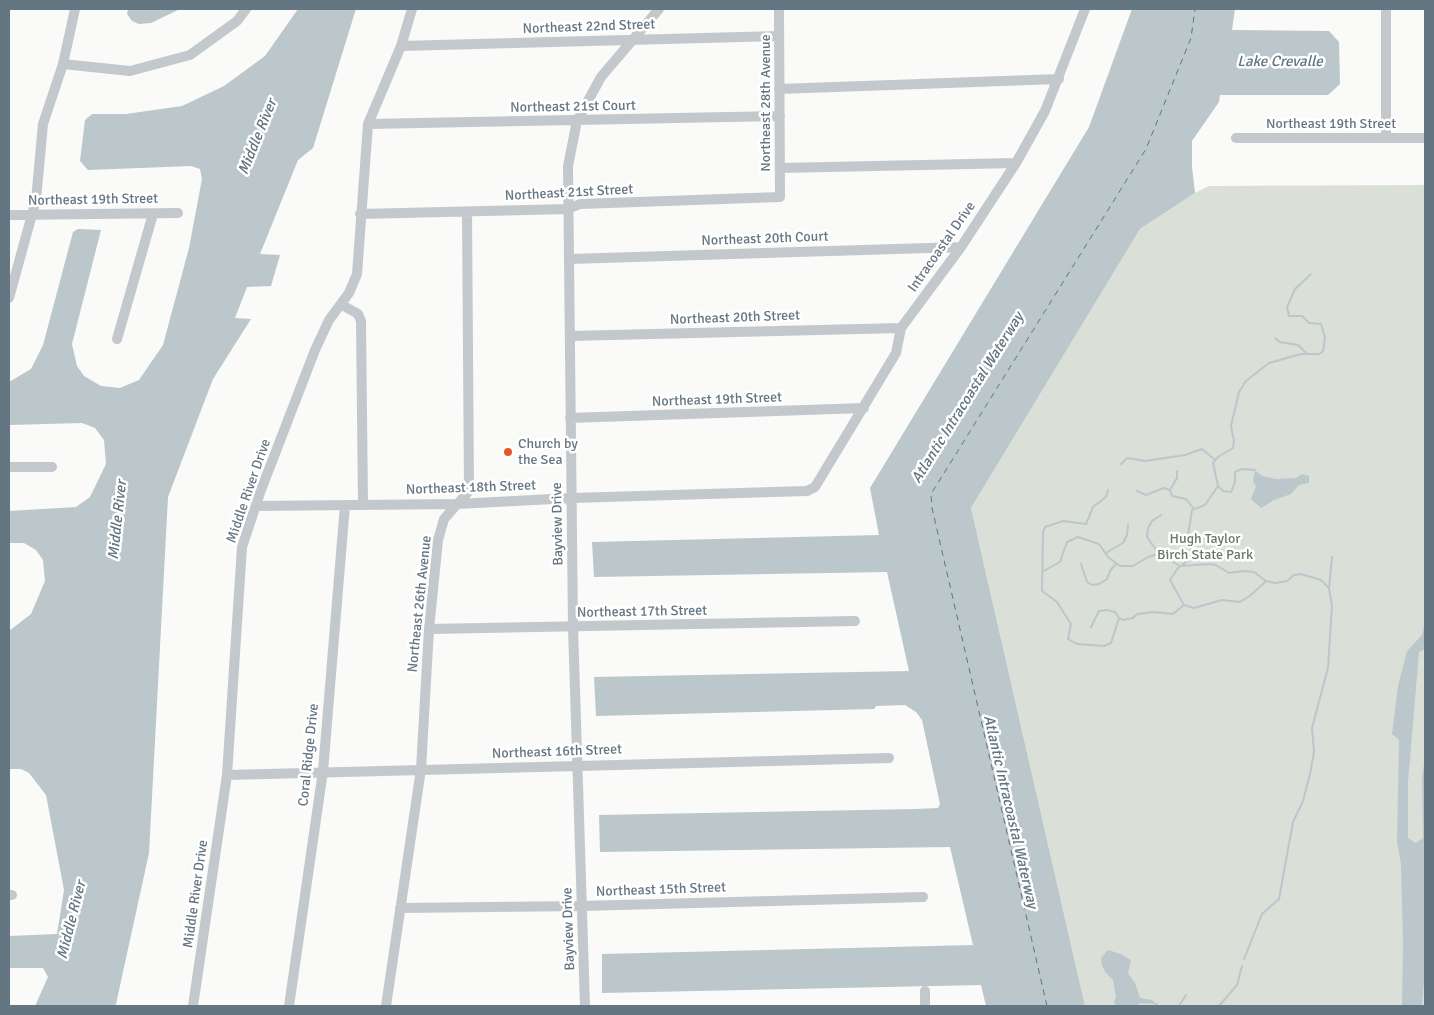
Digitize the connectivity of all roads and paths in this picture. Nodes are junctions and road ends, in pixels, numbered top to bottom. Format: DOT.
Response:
graph roads {
  1 [pos="75,9"];
  2 [pos="246,9"];
  3 [pos="412,9"];
  4 [pos="659,9"];
  5 [pos="779,9"];
  6 [pos="1085,9"];
  7 [pos="1386,9"];
  8 [pos="779,36"];
  9 [pos="633,40"];
  10 [pos="401,46"];
  11 [pos="63,64"];
  12 [pos="1059,79"];
  13 [pos="779,89"];
  14 [pos="780,116"];
  15 [pos="578,121"];
  16 [pos="368,124"];
  17 [pos="1236,138"];
  18 [pos="1386,138"];
  19 [pos="1425,138"];
  20 [pos="1016,163"];
  21 [pos="780,168"];
  22 [pos="780,198"];
  23 [pos="568,209"];
  24 [pos="467,212"];
  25 [pos="178,213"];
  26 [pos="153,214"];
  27 [pos="360,214"];
  28 [pos="9,215"];
  29 [pos="32,215"];
  30 [pos="961,247"];
  31 [pos="569,259"];
  32 [pos="9,298"];
  33 [pos="342,305"];
  34 [pos="901,328"];
  35 [pos="570,336"];
  36 [pos="117,339"];
  37 [pos="864,408"];
  38 [pos="570,418"];
  39 [pos="9,467"];
  40 [pos="52,467"];
  41 [pos="807,491"];
  42 [pos="572,498"];
  43 [pos="457,504"];
  44 [pos="345,505"];
  45 [pos="363,505"];
  46 [pos="256,506"];
  47 [pos="855,622"];
  48 [pos="573,627"];
  49 [pos="429,629"];
  50 [pos="889,758"];
  51 [pos="577,764"];
  52 [pos="421,769"];
  53 [pos="323,771"];
  54 [pos="227,775"];
  55 [pos="923,897"];
  56 [pos="582,906"];
  57 [pos="400,908"];
  58 [pos="925,991"];
  59 [pos="193,1006"];
  60 [pos="289,1006"];
  61 [pos="386,1006"];
  62 [pos="585,1006"];
  63 [pos="925,1006"];
  1 -- 11 [label="street"];
  2 -- 11 [label="street"];
  3 -- 10 [label="street, Middle River Drive"];
  4 -- 9 [label="street, Bayview Drive"];
  5 -- 8 [label="street, Northeast 28th Avenue"];
  6 -- 12 [label="street, Intracoastal Drive"];
  7 -- 18 [label="street"];
  8 -- 9 [label="street, Northeast 22nd Street"];
  8 -- 13 [label="street, Northeast 28th Avenue"];
  9 -- 10 [label="street, Northeast 22nd Street"];
  9 -- 15 [label="street, Bayview Drive"];
  10 -- 16 [label="street, Middle River Drive"];
  11 -- 29 [label="street"];
  12 -- 13 [label="street"];
  12 -- 20 [label="street, Intracoastal Drive"];
  13 -- 14 [label="street, Northeast 28th Avenue"];
  14 -- 15 [label="street, Northeast 21st Court"];
  14 -- 21 [label="street, Northeast 28th Avenue"];
  15 -- 16 [label="street, Northeast 21st Court"];
  15 -- 23 [label="street, Bayview Drive"];
  16 -- 27 [label="street, Middle River Drive"];
  17 -- 18 [label="street, Northeast 19th Street"];
  18 -- 19 [label="street, Northeast 19th Street"];
  20 -- 21 [label="street"];
  20 -- 30 [label="street, Intracoastal Drive"];
  21 -- 22 [label="street, Northeast 28th Avenue"];
  22 -- 23 [label="street, Northeast 21st Street"];
  23 -- 24 [label="street, Northeast 21st Street"];
  23 -- 31 [label="street, Bayview Drive"];
  24 -- 27 [label="street, Northeast 21st Street"];
  24 -- 43 [label="street, Northeast 26th Avenue"];
  25 -- 26 [label="street, Northeast 19th Street"];
  26 -- 29 [label="street, Northeast 19th Street"];
  26 -- 36 [label="street"];
  27 -- 33 [label="street, Middle River Drive"];
  28 -- 29 [label="street, Northeast 19th Street"];
  29 -- 32 [label="street"];
  30 -- 31 [label="street, Northeast 20th Court"];
  30 -- 34 [label="street, Intracoastal Drive"];
  31 -- 35 [label="street, Bayview Drive"];
  33 -- 45 [label="street"];
  33 -- 46 [label="street, Middle River Drive"];
  34 -- 35 [label="street, Northeast 20th Street"];
  34 -- 37 [label="street, Intracoastal Drive"];
  35 -- 38 [label="street, Bayview Drive"];
  37 -- 38 [label="street, Northeast 19th Street"];
  37 -- 41 [label="street, Intracoastal Drive"];
  38 -- 42 [label="street, Bayview Drive"];
  39 -- 40 [label="street"];
  41 -- 42 [label="street, Northeast 18th Street"];
  42 -- 43 [label="street, Northeast 18th Street"];
  42 -- 48 [label="street, Bayview Drive"];
  43 -- 45 [label="street, Northeast 18th Street"];
  43 -- 49 [label="street, Northeast 26th Avenue"];
  44 -- 45 [label="street, Northeast 18th Street"];
  44 -- 46 [label="street, Northeast 18th Street"];
  44 -- 53 [label="street, Coral Ridge Drive"];
  46 -- 54 [label="street, Middle River Drive"];
  47 -- 48 [label="street, Northeast 17th Street"];
  48 -- 49 [label="street, Northeast 17th Street"];
  48 -- 51 [label="street, Bayview Drive"];
  49 -- 52 [label="street, Northeast 26th Avenue"];
  50 -- 51 [label="street, Northeast 16th Street"];
  51 -- 52 [label="street, Northeast 16th Street"];
  51 -- 56 [label="street, Bayview Drive"];
  52 -- 53 [label="street, Northeast 16th Street"];
  52 -- 57 [label="street, Northeast 26th Avenue"];
  53 -- 54 [label="street, Northeast 16th Street"];
  53 -- 60 [label="street, Coral Ridge Drive"];
  54 -- 59 [label="street, Middle River Drive"];
  55 -- 56 [label="street, Northeast 15th Street"];
  56 -- 57 [label="street, Northeast 15th Street"];
  56 -- 62 [label="street, Bayview Drive"];
  57 -- 61 [label="street, Northeast 26th Avenue"];
  58 -- 63 [label="street"];
}
